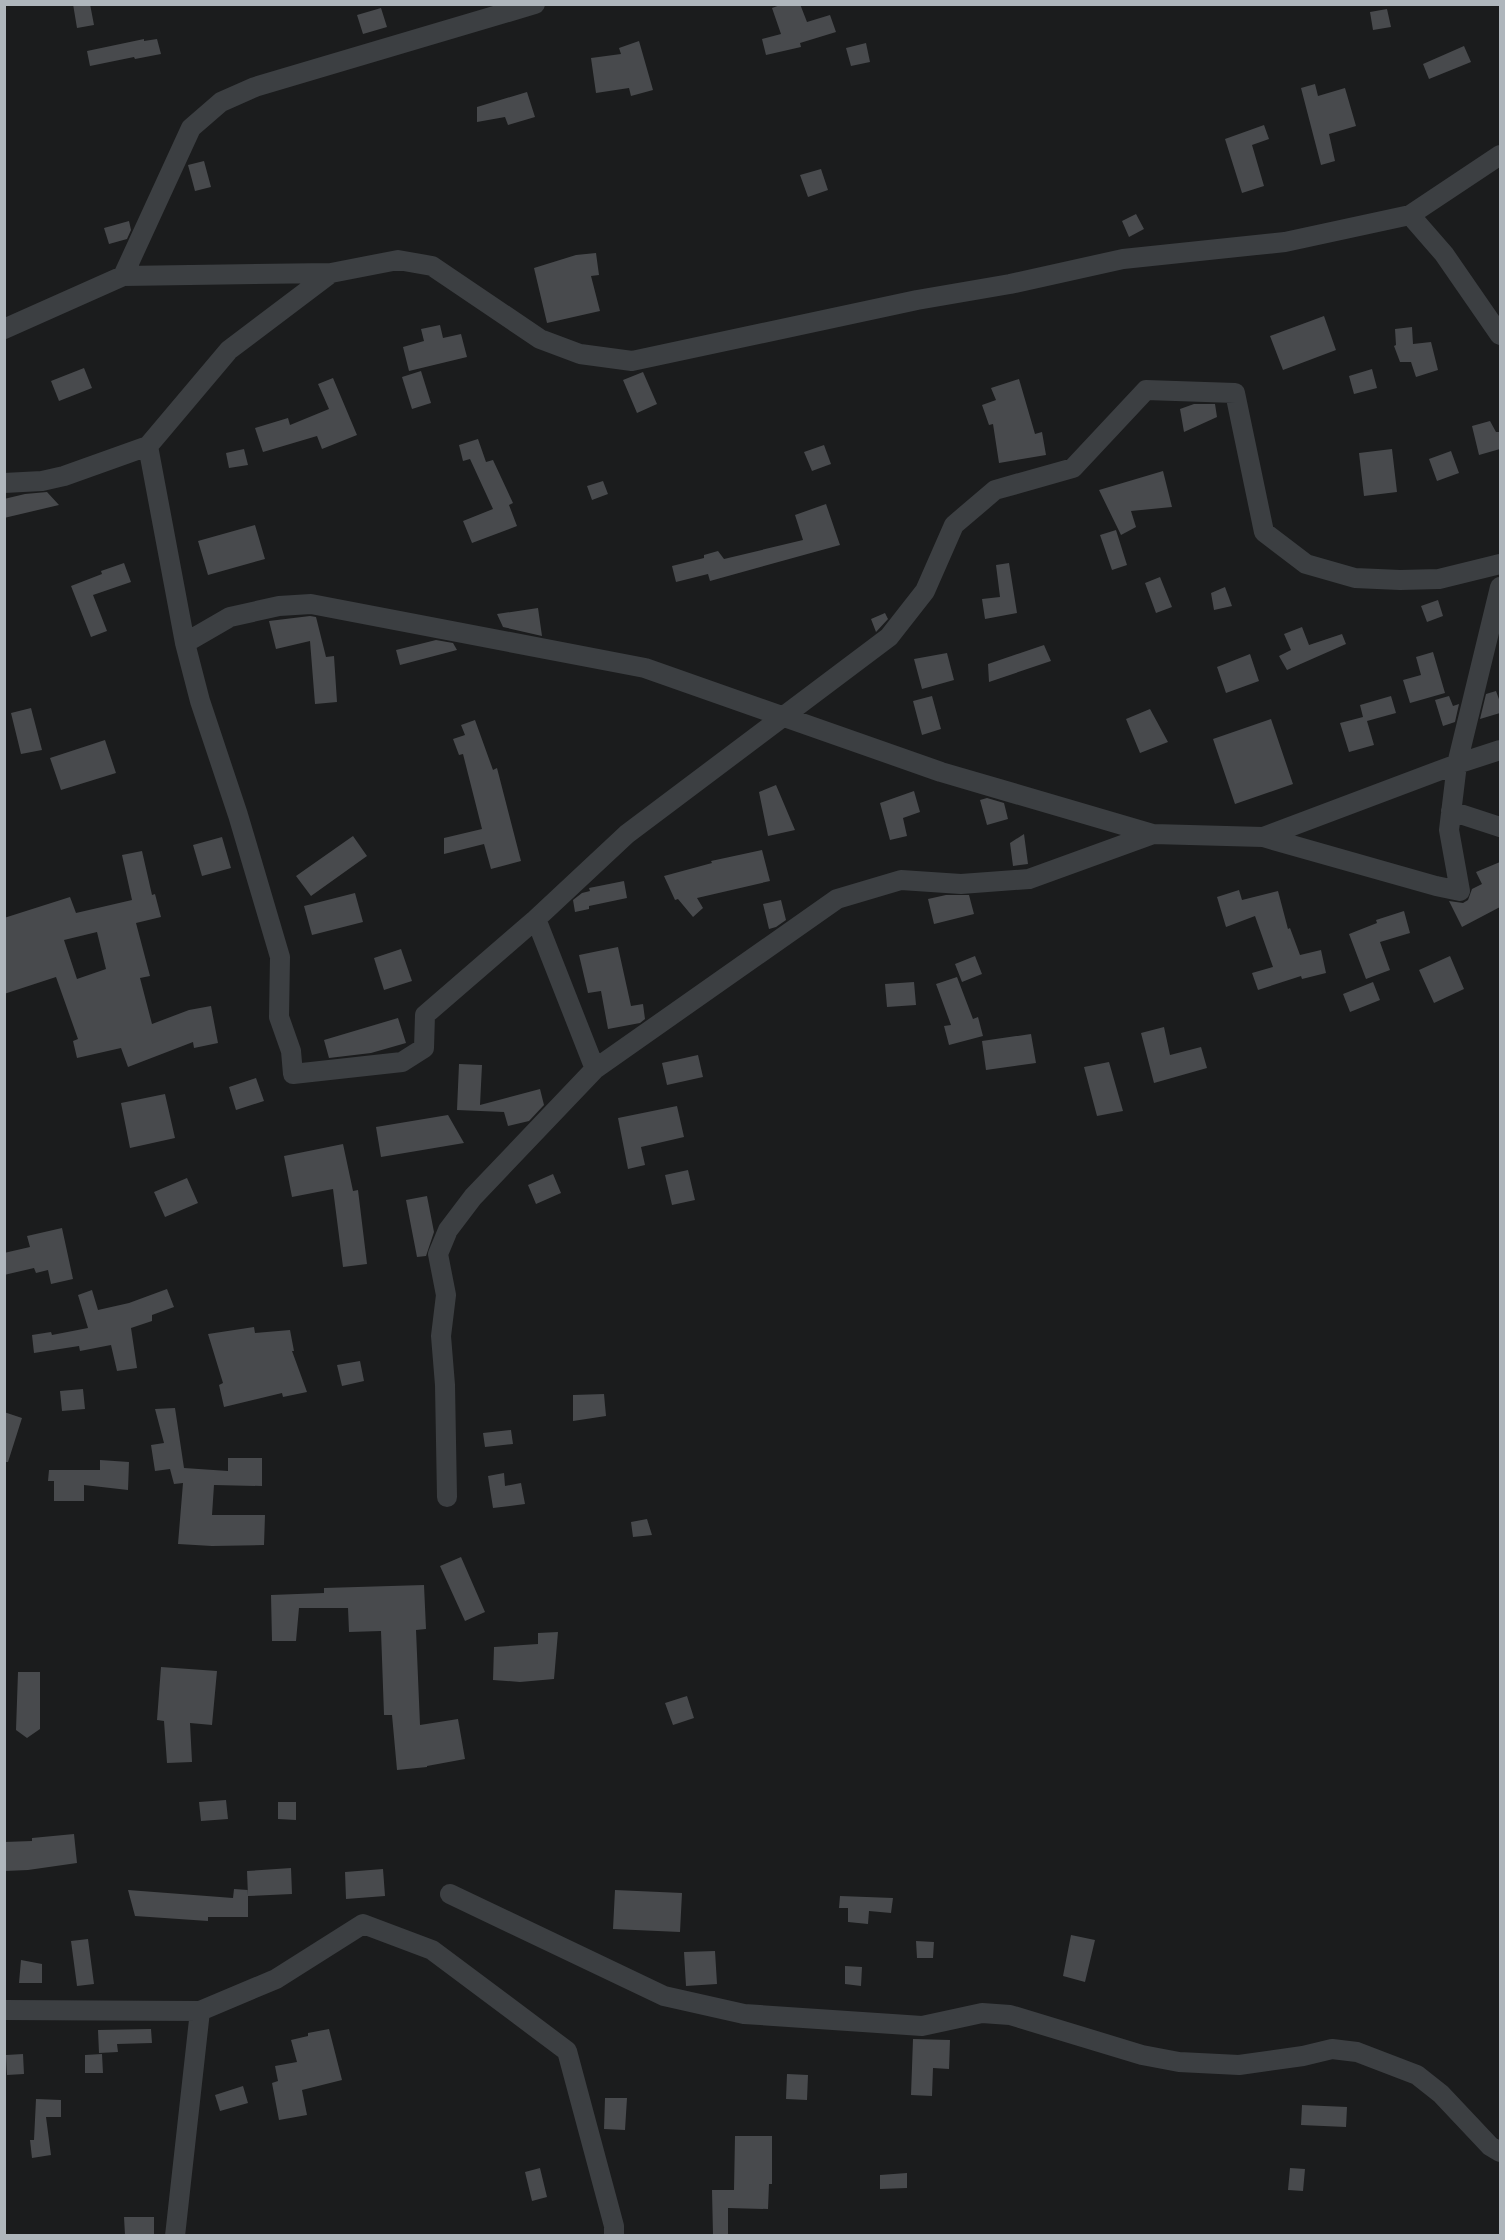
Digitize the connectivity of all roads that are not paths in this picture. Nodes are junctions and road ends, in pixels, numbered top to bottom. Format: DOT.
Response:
graph roads {
  1 [pos="535,4"];
  2 [pos="1500,155"];
  3 [pos="1410,215"];
  4 [pos="332,273"];
  5 [pos="123,276"];
  6 [pos="4,329"];
  7 [pos="1500,335"];
  8 [pos="148,446"];
  9 [pos="4,483"];
  10 [pos="1500,564"];
  11 [pos="1500,587"];
  12 [pos="185,643"];
  13 [pos="784,716"];
  14 [pos="1500,750"];
  15 [pos="1457,764"];
  16 [pos="1451,810"];
  17 [pos="1500,827"];
  18 [pos="1153,834"];
  19 [pos="1263,837"];
  20 [pos="536,919"];
  21 [pos="595,1069"];
  22 [pos="447,1497"];
  23 [pos="450,1894"];
  24 [pos="4,2010"];
  25 [pos="200,2011"];
  26 [pos="1500,2152"];
  27 [pos="175,2235"];
  28 [pos="614,2235"];
  1 -- 5 [label="street"];
  2 -- 3 [label="street"];
  3 -- 4 [label="street"];
  3 -- 7 [label="street"];
  4 -- 5 [label="street"];
  4 -- 8 [label="street"];
  5 -- 6 [label="street"];
  8 -- 9 [label="street"];
  8 -- 12 [label="street"];
  10 -- 13 [label="street"];
  11 -- 15 [label="street"];
  12 -- 13 [label="street"];
  12 -- 20 [label="street"];
  13 -- 18 [label="street"];
  13 -- 20 [label="street"];
  14 -- 15 [label="street"];
  15 -- 16 [label="street"];
  15 -- 19 [label="street"];
  16 -- 17 [label="street"];
  16 -- 19 [label="street"];
  18 -- 19 [label="street"];
  18 -- 21 [label="street"];
  20 -- 21 [label="street"];
  21 -- 22 [label="street"];
  23 -- 26 [label="street"];
  24 -- 25 [label="street"];
  25 -- 27 [label="street"];
  25 -- 28 [label="street"];
}
